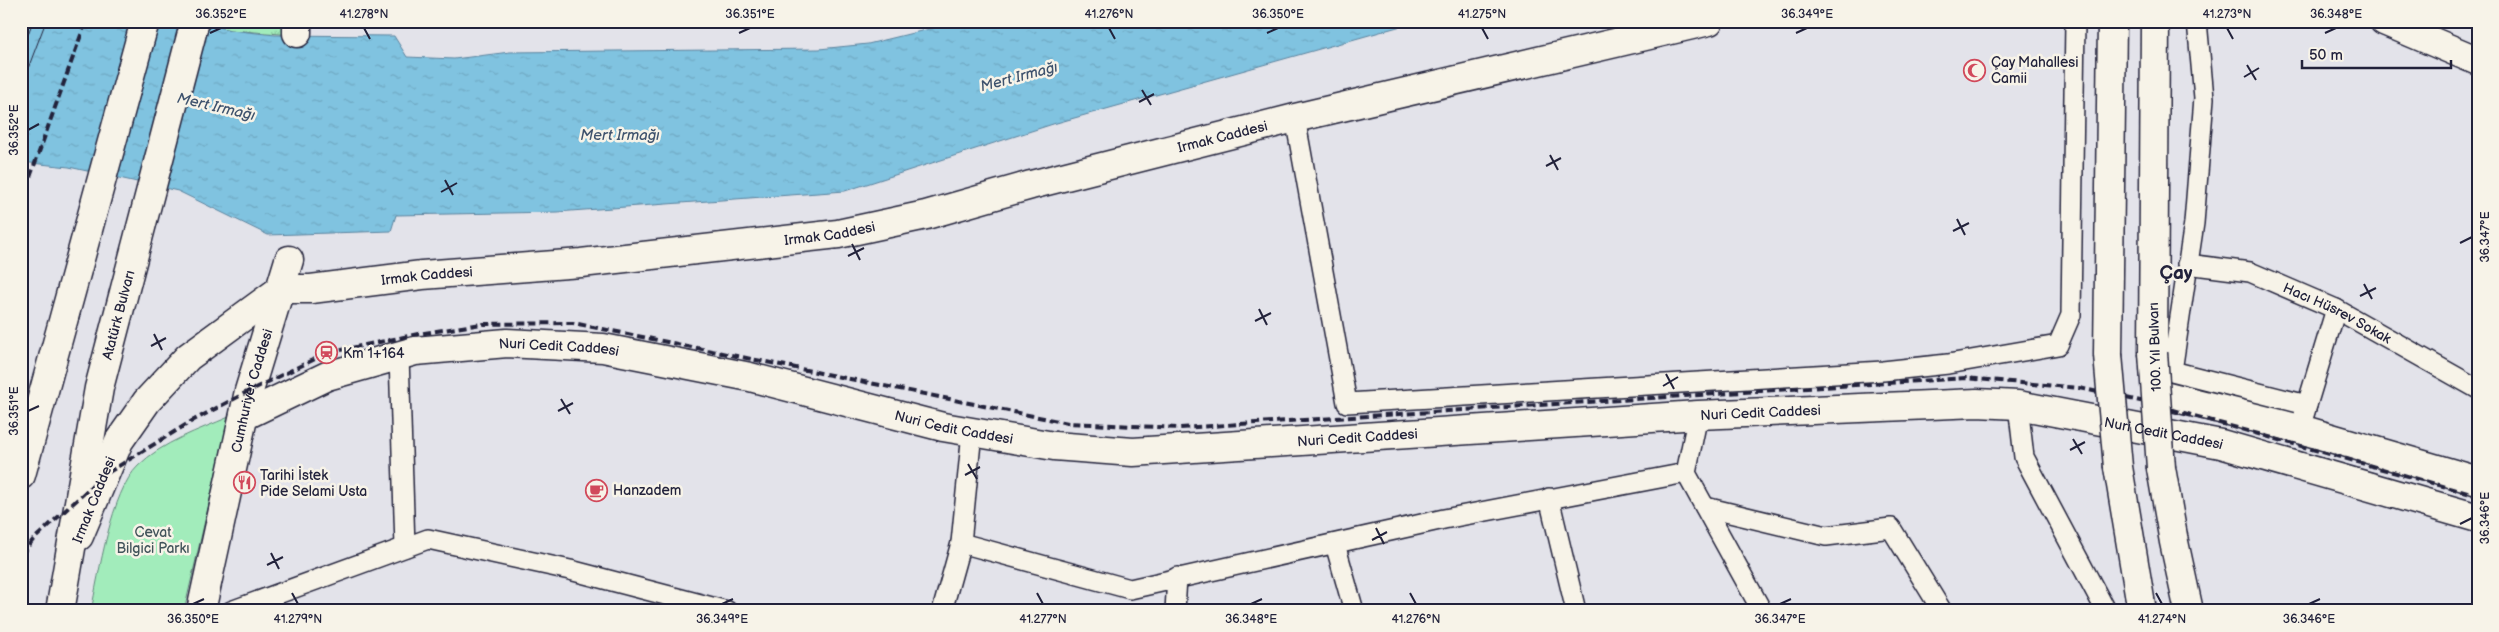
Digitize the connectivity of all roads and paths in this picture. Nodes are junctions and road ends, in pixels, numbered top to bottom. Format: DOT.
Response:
graph roads {
  1 [pos="145,21"];
  2 [pos="195,21"];
  3 [pos="1709,21"];
  4 [pos="2075,21"];
  5 [pos="2112,21"];
  6 [pos="2155,21"];
  7 [pos="2197,21"];
  8 [pos="2384,21"];
  9 [pos="2478,61"];
  10 [pos="1296,118"];
  11 [pos="290,260"];
  12 [pos="2187,264"];
  13 [pos="281,289"];
  14 [pos="2336,308"];
  15 [pos="400,356"];
  16 [pos="2478,389"];
  17 [pos="2168,396"];
  18 [pos="2018,405"];
  19 [pos="1698,415"];
  20 [pos="244,416"];
  21 [pos="2303,417"];
  22 [pos="972,432"];
  23 [pos="1686,473"];
  24 [pos="21,476"];
  25 [pos="2478,481"];
  26 [pos="1549,498"];
  27 [pos="1705,507"];
  28 [pos="2478,518"];
  29 [pos="961,543"];
  30 [pos="1335,544"];
  31 [pos="405,547"];
  32 [pos="69,560"];
  33 [pos="1177,577"];
  34 [pos="60,611"];
  35 [pos="202,611"];
  36 [pos="230,611"];
  37 [pos="727,611"];
  38 [pos="942,611"];
  39 [pos="1175,611"];
  40 [pos="1354,611"];
  41 [pos="1576,611"];
  42 [pos="1762,611"];
  43 [pos="1942,611"];
  44 [pos="2106,611"];
  45 [pos="2142,611"];
  46 [pos="2189,611"];
  1 -- 24 [label="main road"];
  2 -- 32 [label="main road, Atatürk Bulvarı"];
  3 -- 10 [label="main road, Irmak Caddesi"];
  4 -- 10 [label="street"];
  5 -- 45 [label="main road, bridge"];
  6 -- 46 [label="main road, 100. Yıl Bulvarı, bridge"];
  7 -- 12 [label="street"];
  8 -- 9 [label="main road"];
  10 -- 13 [label="main road, Irmak Caddesi"];
  11 -- 13 [label="main road, Cumhuriyet Caddesi"];
  12 -- 14 [label="street, Hacı Hüsrev Sokak"];
  12 -- 21 [label="street"];
  13 -- 20 [label="main road, Cumhuriyet Caddesi"];
  13 -- 32 [label="main road, Irmak Caddesi"];
  14 -- 16 [label="street, Hacı Hüsrev Sokak"];
  14 -- 21 [label="street"];
  15 -- 20 [label="main road, Nuri Cedit Caddesi"];
  15 -- 22 [label="main road, Nuri Cedit Caddesi"];
  15 -- 31 [label="street"];
  17 -- 21 [label="main road"];
  18 -- 19 [label="main road, Nuri Cedit Caddesi"];
  18 -- 28 [label="main road, Nuri Cedit Caddesi"];
  18 -- 44 [label="street"];
  19 -- 22 [label="main road, Nuri Cedit Caddesi"];
  19 -- 23 [label="street"];
  20 -- 35 [label="main road, Cumhuriyet Caddesi"];
  21 -- 25 [label="main road"];
  22 -- 29 [label="street"];
  23 -- 26 [label="street"];
  23 -- 27 [label="street"];
  26 -- 30 [label="street"];
  26 -- 41 [label="street"];
  27 -- 42 [label="street"];
  27 -- 43 [label="street"];
  29 -- 33 [label="street"];
  29 -- 38 [label="street"];
  30 -- 33 [label="street"];
  30 -- 40 [label="street"];
  31 -- 36 [label="street"];
  31 -- 37 [label="street"];
  32 -- 34 [label="main road, Atatürk Bulvarı"];
  33 -- 39 [label="street"];
}
